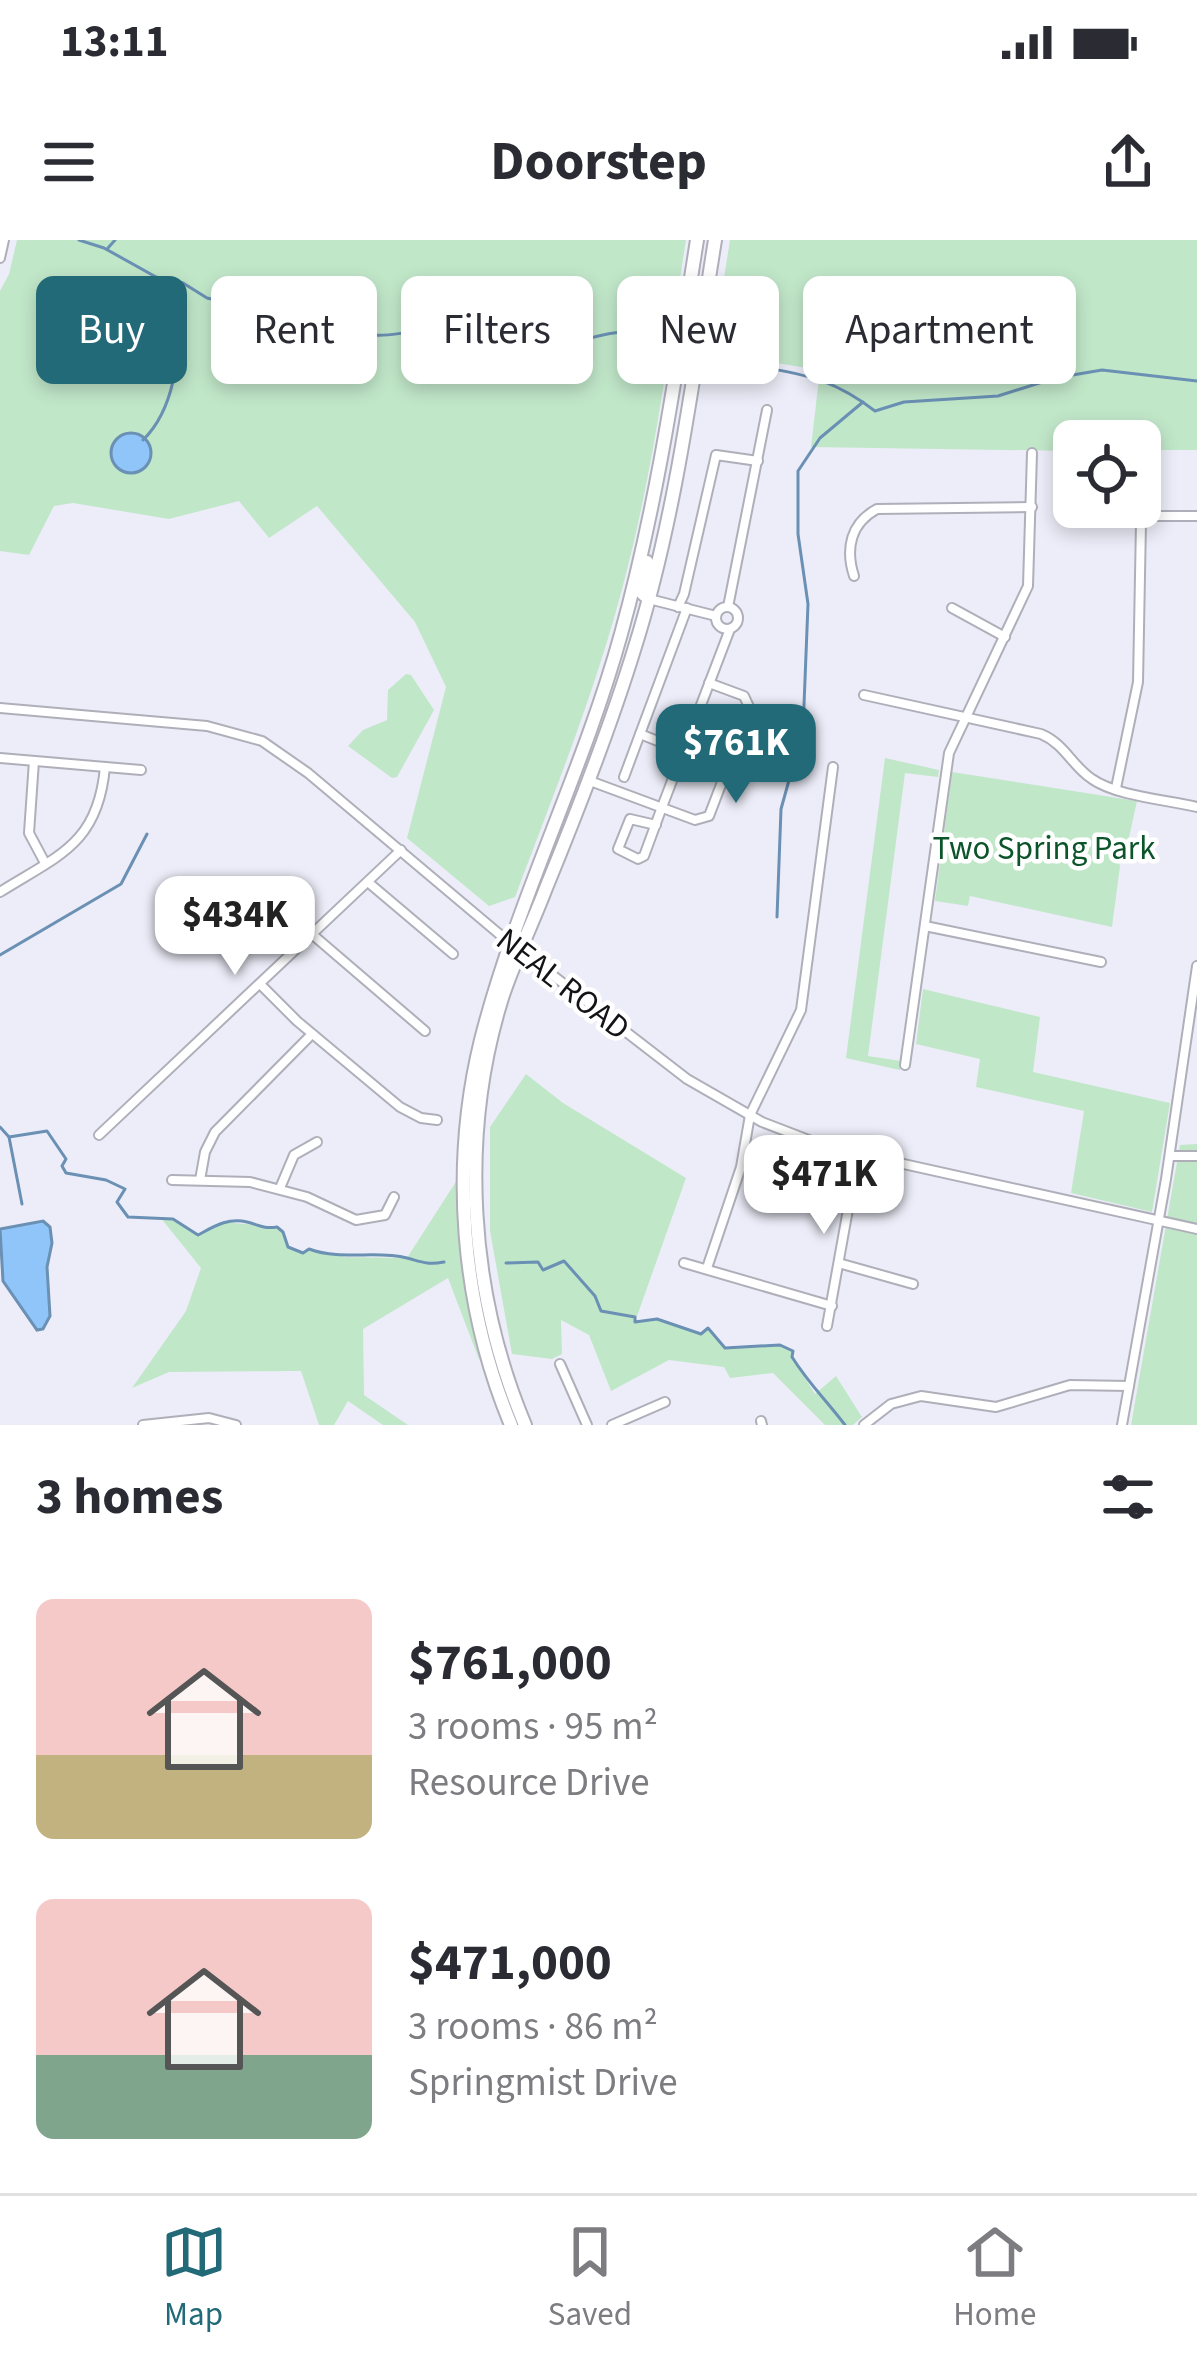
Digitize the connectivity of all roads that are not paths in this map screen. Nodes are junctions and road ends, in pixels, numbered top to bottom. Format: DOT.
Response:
graph roads {
  1 [pos="4,240"];
  2 [pos="698,240"];
  3 [pos="715,240"];
  4 [pos="0,258"];
  5 [pos="767,410"];
  6 [pos="1032,453"];
  7 [pos="758,461"];
  8 [pos="1032,507"];
  9 [pos="1197,516"];
  10 [pos="650,520"];
  11 [pos="854,576"];
  12 [pos="649,599"];
  13 [pos="728,607"];
  14 [pos="682,608"];
  15 [pos="952,608"];
  16 [pos="716,616"];
  17 [pos="730,629"];
  18 [pos="1005,637"];
  19 [pos="710,683"];
  20 [pos="864,695"];
  21 [pos="0,709"];
  22 [pos="964,717"];
  23 [pos="640,734"];
  24 [pos="684,751"];
  25 [pos="0,758"];
  26 [pos="34,761"];
  27 [pos="105,767"];
  28 [pos="833,767"];
  29 [pos="140,770"];
  30 [pos="624,776"];
  31 [pos="589,780"];
  32 [pos="1116,788"];
  33 [pos="662,807"];
  34 [pos="1197,807"];
  35 [pos="656,825"];
  36 [pos="401,850"];
  37 [pos="45,863"];
  38 [pos="369,883"];
  39 [pos="0,892"];
  40 [pos="925,926"];
  41 [pos="313,935"];
  42 [pos="516,947"];
  43 [pos="453,954"];
  44 [pos="1101,962"];
  45 [pos="1197,966"];
  46 [pos="260,984"];
  47 [pos="425,1031"];
  48 [pos="312,1034"];
  49 [pos="905,1065"];
  50 [pos="750,1115"];
  51 [pos="436,1120"];
  52 [pos="99,1135"];
  53 [pos="317,1142"];
  54 [pos="858,1154"];
  55 [pos="1170,1156"];
  56 [pos="1197,1156"];
  57 [pos="172,1180"];
  58 [pos="200,1180"];
  59 [pos="280,1188"];
  60 [pos="394,1197"];
  61 [pos="1158,1222"];
  62 [pos="1197,1229"];
  63 [pos="684,1263"];
  64 [pos="842,1264"];
  65 [pos="707,1268"];
  66 [pos="913,1284"];
  67 [pos="832,1306"];
  68 [pos="827,1326"];
  69 [pos="560,1364"];
  70 [pos="1129,1386"];
  71 [pos="664,1402"];
  72 [pos="143,1425"];
  73 [pos="236,1425"];
  74 [pos="511,1425"];
  75 [pos="525,1425"];
  76 [pos="587,1425"];
  77 [pos="612,1425"];
  78 [pos="864,1425"];
  79 [pos="1122,1425"];
  1 -- 4 [label="street"];
  2 -- 10 [label="main road"];
  3 -- 12 [label="main road"];
  5 -- 7 [label="street"];
  6 -- 8 [label="street"];
  7 -- 13 [label="street"];
  7 -- 14 [label="street"];
  8 -- 11 [label="street"];
  8 -- 18 [label="street"];
  9 -- 32 [label="street"];
  10 -- 12 [label="main road"];
  10 -- 42 [label="main road"];
  12 -- 14 [label="street"];
  12 -- 31 [label="main road"];
  13 -- 16 [label="street"];
  13 -- 17 [label="street"];
  14 -- 16 [label="street"];
  14 -- 23 [label="street"];
  15 -- 18 [label="street"];
  16 -- 17 [label="street"];
  17 -- 19 [label="street"];
  18 -- 22 [label="street"];
  19 -- 24 [label="street"];
  19 -- 33 [label="street"];
  20 -- 22 [label="street"];
  21 -- 36 [label="street, NEAL ROAD"];
  22 -- 32 [label="street"];
  22 -- 40 [label="street"];
  23 -- 24 [label="street"];
  23 -- 30 [label="street"];
  24 -- 33 [label="street"];
  25 -- 26 [label="street"];
  26 -- 27 [label="street"];
  26 -- 37 [label="street"];
  27 -- 29 [label="street"];
  27 -- 37 [label="street"];
  28 -- 50 [label="street"];
  31 -- 33 [label="street"];
  31 -- 42 [label="main road"];
  32 -- 34 [label="street"];
  33 -- 35 [label="street"];
  35 -- 35 [label="street"];
  36 -- 38 [label="street"];
  36 -- 42 [label="street, NEAL ROAD"];
  37 -- 39 [label="street"];
  38 -- 41 [label="street"];
  38 -- 43 [label="street"];
  40 -- 44 [label="street"];
  40 -- 49 [label="street"];
  41 -- 46 [label="street"];
  41 -- 47 [label="street"];
  42 -- 50 [label="street, NEAL ROAD"];
  42 -- 74 [label="main road"];
  42 -- 75 [label="main road"];
  45 -- 55 [label="street"];
  46 -- 48 [label="street"];
  46 -- 52 [label="street"];
  48 -- 51 [label="street"];
  48 -- 58 [label="street"];
  50 -- 54 [label="street, NEAL ROAD"];
  50 -- 65 [label="street"];
  53 -- 59 [label="street"];
  54 -- 61 [label="street, NEAL ROAD"];
  54 -- 64 [label="street"];
  55 -- 56 [label="street"];
  55 -- 61 [label="street"];
  57 -- 58 [label="street"];
  58 -- 59 [label="street"];
  59 -- 60 [label="street"];
  61 -- 62 [label="street, NEAL ROAD"];
  61 -- 70 [label="street"];
  63 -- 65 [label="street"];
  64 -- 66 [label="street"];
  64 -- 67 [label="street"];
  65 -- 67 [label="street"];
  67 -- 68 [label="street"];
  69 -- 76 [label="street"];
  70 -- 78 [label="street"];
  70 -- 79 [label="street"];
  71 -- 77 [label="street"];
  72 -- 73 [label="street"];
}
